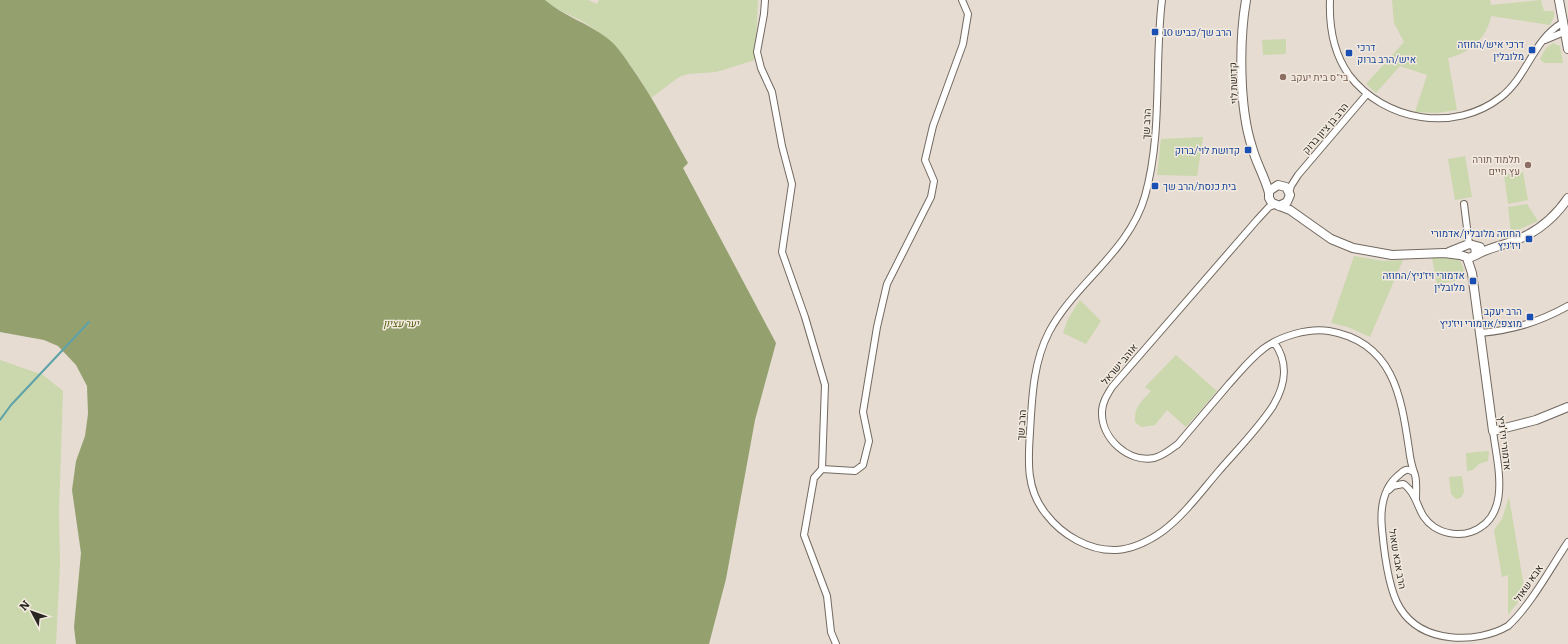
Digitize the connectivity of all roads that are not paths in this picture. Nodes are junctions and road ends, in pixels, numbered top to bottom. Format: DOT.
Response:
graph roads {
  1 [pos="764,0"];
  2 [pos="962,0"];
  3 [pos="1162,0"];
  4 [pos="1246,0"];
  5 [pos="1330,0"];
  6 [pos="1559,0"];
  7 [pos="1562,23"];
  8 [pos="1564,32"];
  9 [pos="1543,41"];
  10 [pos="1568,49"];
  11 [pos="1367,94"];
  12 [pos="1259,164"];
  13 [pos="1298,175"];
  14 [pos="1279,185"];
  15 [pos="1289,195"];
  16 [pos="1269,196"];
  17 [pos="1568,198"];
  18 [pos="1464,204"];
  19 [pos="1277,206"];
  20 [pos="1301,219"];
  21 [pos="1257,220"];
  22 [pos="1469,252"];
  23 [pos="1568,306"];
  24 [pos="1480,334"];
  25 [pos="1274,342"];
  26 [pos="1568,408"];
  27 [pos="1493,431"];
  28 [pos="1409,451"];
  29 [pos="822,469"];
  30 [pos="1402,471"];
  31 [pos="1413,472"];
  32 [pos="1415,479"];
  33 [pos="1404,485"];
  34 [pos="1385,494"];
  35 [pos="1416,500"];
  36 [pos="1568,542"];
  37 [pos="1500,632"];
  38 [pos="836,644"];
  1 -- 29 [label="street"];
  2 -- 29 [label="street"];
  3 -- 25 [label="street, הרב שך"];
  4 -- 12 [label="street, קדושת לוי"];
  5 -- 11 [label="street"];
  6 -- 7 [label="street"];
  7 -- 8 [label="street"];
  7 -- 9 [label="street"];
  8 -- 9 [label="street"];
  8 -- 10 [label="street"];
  9 -- 11 [label="street"];
  11 -- 13 [label="street, הרב בן ציון ברוק"];
  12 -- 14 [label="street, קדושת לוי"];
  12 -- 16 [label="street, קדושת לוי"];
  13 -- 14 [label="street, הרב בן ציון ברוק"];
  13 -- 15 [label="street, הרב בן ציון ברוק"];
  14 -- 15 [label="street"];
  14 -- 16 [label="street"];
  15 -- 19 [label="street"];
  15 -- 20 [label="street"];
  16 -- 19 [label="street"];
  16 -- 21 [label="street, אוהב ישראל"];
  17 -- 22 [label="street"];
  18 -- 22 [label="street"];
  19 -- 20 [label="street"];
  19 -- 21 [label="street, אוהב ישראל"];
  20 -- 22 [label="street"];
  21 -- 25 [label="street, אוהב ישראל"];
  22 -- 24 [label="street, אדמורי ויז'ניץ"];
  23 -- 24 [label="street"];
  24 -- 27 [label="street, אדמורי ויז'ניץ"];
  25 -- 28 [label="street"];
  26 -- 27 [label="street"];
  27 -- 35 [label="street, אדמורי ויז'ניץ"];
  28 -- 30 [label="street"];
  28 -- 31 [label="street"];
  29 -- 38 [label="street"];
  30 -- 31 [label="street"];
  30 -- 33 [label="street"];
  30 -- 34 [label="street, הרב אבא שאול"];
  31 -- 32 [label="street"];
  32 -- 33 [label="street"];
  32 -- 35 [label="street, אדמורי ויז'ניץ"];
  33 -- 34 [label="street"];
  33 -- 35 [label="street, אדמורי ויז'ניץ"];
  34 -- 37 [label="street, הרב אבא שאול"];
  36 -- 37 [label="street, אבא שאול"];
}
